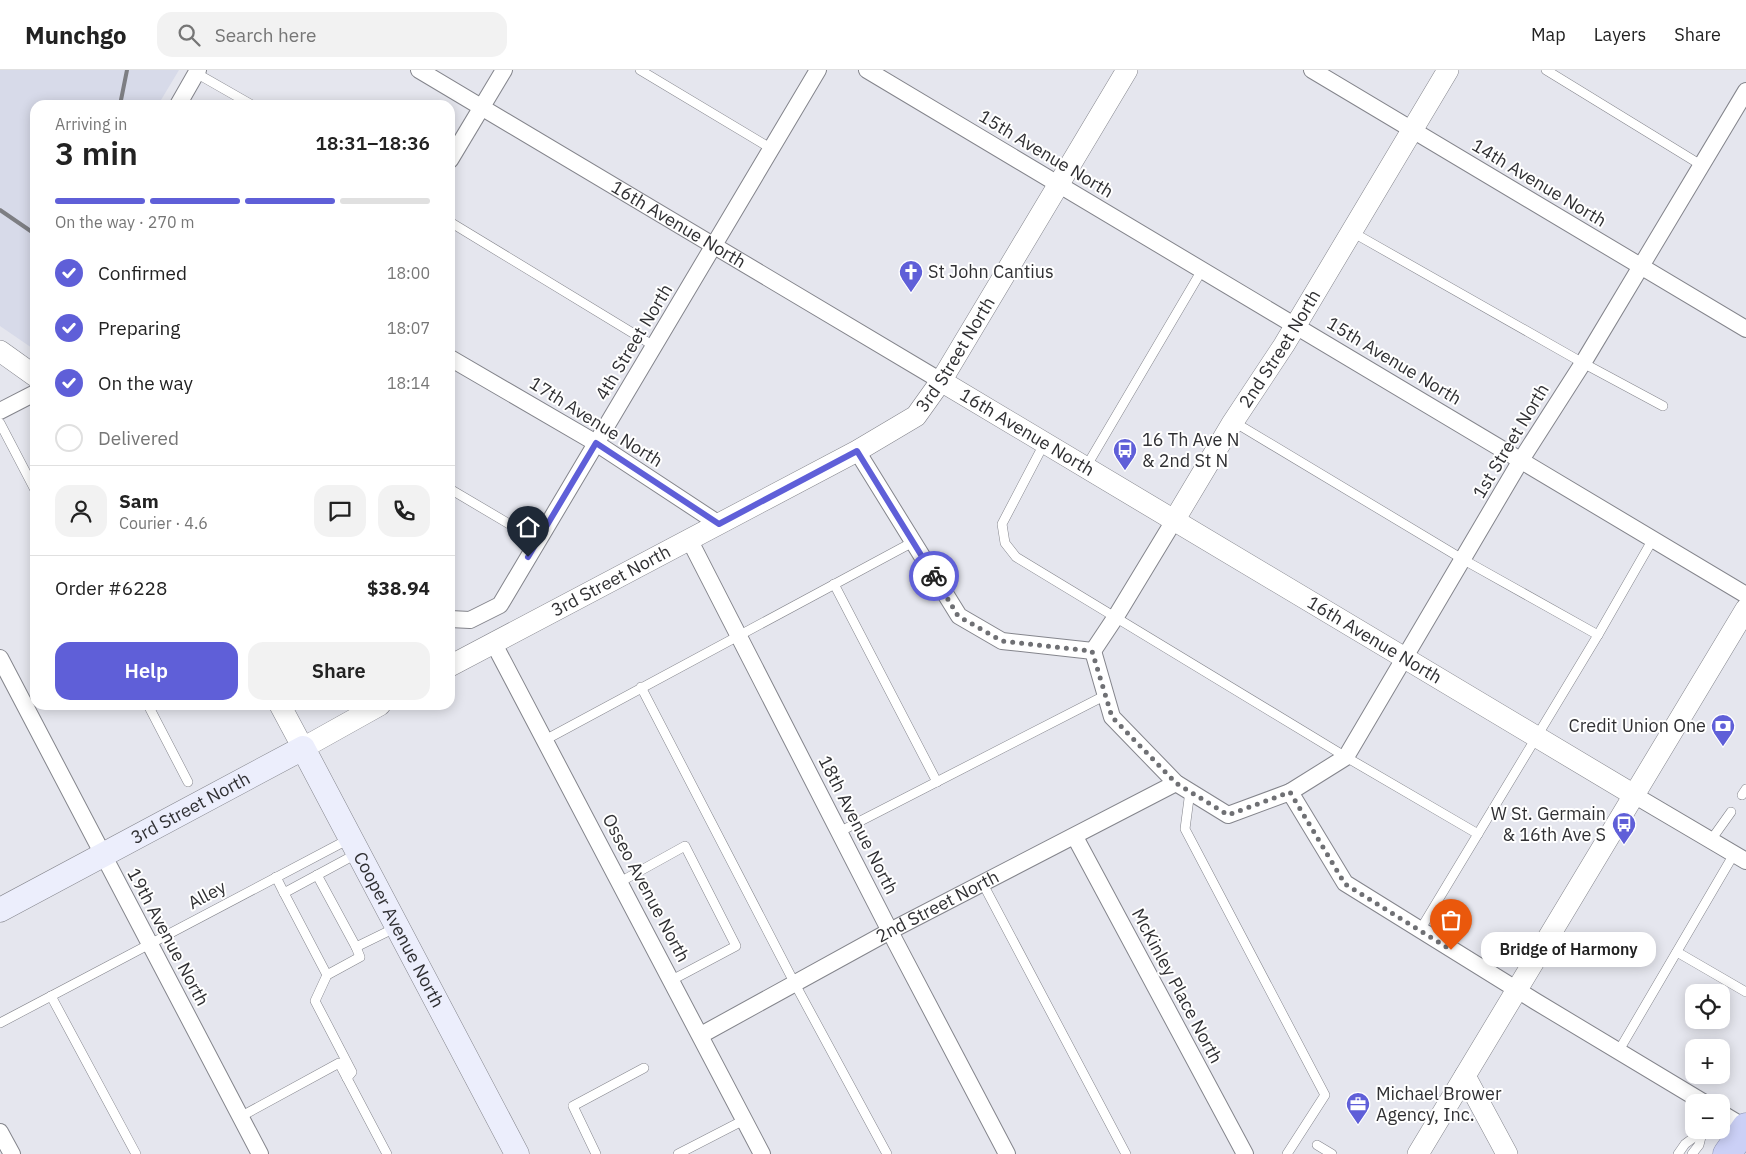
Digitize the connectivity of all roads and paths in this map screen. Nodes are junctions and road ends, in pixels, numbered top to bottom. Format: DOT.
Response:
graph roads {
  1 [pos="419,70"];
  2 [pos="504,70"];
  3 [pos="640,70"];
  4 [pos="818,70"];
  5 [pos="867,70"];
  6 [pos="1127,70"];
  7 [pos="1312,70"];
  8 [pos="1448,70"];
  9 [pos="1546,70"];
  10 [pos="197,72"];
  11 [pos="1746,91"];
  12 [pos="181,100"];
  13 [pos="244,100"];
  14 [pos="482,108"];
  15 [pos="1412,130"];
  16 [pos="772,149"];
  17 [pos="455,152"];
  18 [pos="1702,165"];
  19 [pos="1059,184"];
  20 [pos="455,225"];
  21 [pos="1352,232"];
  22 [pos="714,245"];
  23 [pos="1641,267"];
  24 [pos="1202,270"];
  25 [pos="1296,326"];
  26 [pos="1746,329"];
  27 [pos="654,346"];
  28 [pos="0,351"];
  29 [pos="455,361"];
  30 [pos="1583,363"];
  31 [pos="30,372"];
  32 [pos="941,381"];
  33 [pos="30,395"];
  34 [pos="1663,406"];
  35 [pos="0,411"];
  36 [pos="1233,422"];
  37 [pos="0,423"];
  38 [pos="1045,442"];
  39 [pos="596,443"];
  40 [pos="857,451"];
  41 [pos="1521,460"];
  42 [pos="1086,467"];
  43 [pos="30,480"];
  44 [pos="455,492"];
  45 [pos="1175,519"];
  46 [pos="719,524"];
  47 [pos="689,539"];
  48 [pos="1653,539"];
  49 [pos="538,541"];
  50 [pos="913,542"];
  51 [pos="1464,560"];
  52 [pos="834,584"];
  53 [pos="1746,595"];
  54 [pos="1746,609"];
  55 [pos="455,618"];
  56 [pos="1115,618"];
  57 [pos="1598,634"];
  58 [pos="738,635"];
  59 [pos="493,642"];
  60 [pos="1092,651"];
  61 [pos="1404,657"];
  62 [pos="0,658"];
  63 [pos="455,663"];
  64 [pos="641,687"];
  65 [pos="1106,695"];
  66 [pos="151,710"];
  67 [pos="283,710"];
  68 [pos="371,710"];
  69 [pos="1536,736"];
  70 [pos="545,740"];
  71 [pos="303,748"];
  72 [pos="1346,757"];
  73 [pos="188,782"];
  74 [pos="937,782"];
  75 [pos="1183,787"];
  76 [pos="1290,792"];
  77 [pos="1634,795"];
  78 [pos="1731,812"];
  79 [pos="839,832"];
  80 [pos="1478,834"];
  81 [pos="1075,837"];
  82 [pos="1711,840"];
  83 [pos="354,845"];
  84 [pos="104,856"];
  85 [pos="1740,858"];
  86 [pos="317,875"];
  87 [pos="276,877"];
  88 [pos="620,882"];
  89 [pos="983,884"];
  90 [pos="284,892"];
  91 [pos="1,906"];
  92 [pos="398,927"];
  93 [pos="1420,930"];
  94 [pos="890,931"];
  95 [pos="150,944"];
  96 [pos="356,947"];
  97 [pos="1677,952"];
  98 [pos="327,975"];
  99 [pos="672,980"];
  100 [pos="795,984"];
  101 [pos="1517,990"];
  102 [pos="1746,992"];
  103 [pos="51,996"];
  104 [pos="0,1023"];
  105 [pos="701,1035"];
  106 [pos="1618,1052"];
  107 [pos="644,1068"];
  108 [pos="1465,1076"];
  109 [pos="347,1078"];
  110 [pos="1689,1094"];
  111 [pos="240,1117"];
  112 [pos="1730,1118"];
  113 [pos="744,1120"];
  114 [pos="1746,1128"];
  115 [pos="0,1132"];
  116 [pos="1692,1139"];
  117 [pos="1701,1139"];
  118 [pos="1317,1145"];
  119 [pos="12,1154"];
  120 [pos="136,1154"];
  121 [pos="260,1154"];
  122 [pos="387,1154"];
  123 [pos="517,1154"];
  124 [pos="596,1154"];
  125 [pos="678,1154"];
  126 [pos="762,1154"];
  127 [pos="887,1154"];
  128 [pos="1007,1154"];
  129 [pos="1126,1154"];
  130 [pos="1245,1154"];
  131 [pos="1286,1154"];
  132 [pos="1332,1154"];
  133 [pos="1418,1154"];
  134 [pos="1507,1154"];
  135 [pos="1678,1154"];
  136 [pos="1692,1154"];
  137 [pos="1727,1154"];
  1 -- 14 [label="street, 16th Avenue North"];
  2 -- 14 [label="street"];
  3 -- 16 [label="lane"];
  4 -- 16 [label="street, 4th Street North"];
  5 -- 19 [label="street, 15th Avenue North"];
  6 -- 19 [label="street, 3rd Street North"];
  7 -- 15 [label="street, 14th Avenue North"];
  8 -- 15 [label="street, 2nd Street North"];
  9 -- 18 [label="lane"];
  10 -- 12 [label="street"];
  10 -- 13 [label="lane"];
  11 -- 18 [label="street, 1st Street North"];
  14 -- 17 [label="street"];
  14 -- 22 [label="street, 16th Avenue North"];
  15 -- 21 [label="street, 2nd Street North"];
  15 -- 23 [label="street, 14th Avenue North"];
  16 -- 22 [label="street, 4th Street North"];
  18 -- 23 [label="street, 1st Street North"];
  19 -- 24 [label="street, 15th Avenue North"];
  19 -- 32 [label="street, 3rd Street North"];
  20 -- 27 [label="lane"];
  21 -- 25 [label="street, 2nd Street North"];
  21 -- 30 [label="lane"];
  22 -- 27 [label="street, 4th Street North"];
  22 -- 32 [label="street, 16th Avenue North"];
  23 -- 26 [label="street, 14th Avenue North"];
  23 -- 30 [label="street, 1st Street North"];
  24 -- 25 [label="street, 15th Avenue North"];
  24 -- 42 [label="lane"];
  25 -- 36 [label="street, 2nd Street North"];
  25 -- 41 [label="street, 15th Avenue North"];
  27 -- 39 [label="street, 4th Street North"];
  28 -- 31 [label="street"];
  29 -- 39 [label="street, 17th Avenue North"];
  30 -- 34 [label="lane"];
  30 -- 41 [label="street, 1st Street North"];
  32 -- 38 [label="street, 16th Avenue North"];
  32 -- 40 [label="street, 3rd Street North"];
  33 -- 35 [label="street"];
  36 -- 45 [label="street, 2nd Street North"];
  36 -- 51 [label="lane"];
  37 -- 43 [label="lane"];
  38 -- 42 [label="street, 16th Avenue North"];
  38 -- 56 [label="lane"];
  39 -- 46 [label="street, 17th Avenue North"];
  39 -- 49 [label="street, 4th Street North"];
  40 -- 46 [label="street, 3rd Street North"];
  40 -- 50 [label="street"];
  41 -- 48 [label="street, 15th Avenue North"];
  41 -- 51 [label="street, 1st Street North"];
  42 -- 45 [label="street, 16th Avenue North"];
  44 -- 49 [label="lane"];
  45 -- 56 [label="street, 2nd Street North"];
  45 -- 61 [label="street, 16th Avenue North"];
  46 -- 47 [label="street, 3rd Street North"];
  47 -- 58 [label="street, 18th Avenue North"];
  47 -- 59 [label="street, 3rd Street North"];
  48 -- 53 [label="street, 15th Avenue North"];
  48 -- 57 [label="lane"];
  49 -- 55 [label="street, 4th Street North"];
  50 -- 52 [label="lane"];
  50 -- 60 [label="street"];
  51 -- 57 [label="lane"];
  51 -- 61 [label="street, 1st Street North"];
  52 -- 58 [label="lane"];
  52 -- 74 [label="lane"];
  54 -- 77 [label="street"];
  56 -- 60 [label="street, 2nd Street North"];
  56 -- 72 [label="lane"];
  57 -- 69 [label="lane"];
  58 -- 64 [label="lane"];
  58 -- 79 [label="street, 18th Avenue North"];
  59 -- 63 [label="street, 3rd Street North"];
  59 -- 70 [label="street, Osseo Avenue North"];
  60 -- 65 [label="street"];
  61 -- 69 [label="street, 16th Avenue North"];
  61 -- 72 [label="street, 1st Street North"];
  62 -- 84 [label="street, 19th Avenue North"];
  64 -- 70 [label="lane"];
  64 -- 100 [label="lane"];
  65 -- 74 [label="lane"];
  65 -- 75 [label="street"];
  66 -- 73 [label="lane"];
  67 -- 71 [label="street, Cooper Avenue North"];
  68 -- 71 [label="street, 3rd Street North"];
  69 -- 77 [label="street, 16th Avenue North"];
  69 -- 80 [label="lane"];
  70 -- 88 [label="street, Osseo Avenue North"];
  71 -- 83 [label="main road, Cooper Avenue North"];
  71 -- 84 [label="main road, 3rd Street North"];
  72 -- 76 [label="street, 1st Street North"];
  72 -- 80 [label="lane"];
  74 -- 79 [label="lane"];
  75 -- 76 [label="street"];
  75 -- 81 [label="street, 2nd Street North"];
  75 -- 131 [label="lane"];
  76 -- 93 [label="street"];
  77 -- 82 [label="street"];
  77 -- 101 [label="street"];
  78 -- 82 [label="lane"];
  79 -- 94 [label="street, 18th Avenue North"];
  80 -- 93 [label="lane"];
  81 -- 89 [label="street, 2nd Street North"];
  81 -- 130 [label="street, McKinley Place North"];
  82 -- 85 [label="street"];
  83 -- 86 [label="lane"];
  83 -- 87 [label="lane, Alley"];
  83 -- 92 [label="main road, Cooper Avenue North"];
  84 -- 91 [label="main road, 3rd Street North"];
  84 -- 95 [label="street, 19th Avenue North"];
  85 -- 97 [label="lane"];
  86 -- 90 [label="lane"];
  86 -- 96 [label="lane"];
  87 -- 90 [label="lane"];
  87 -- 95 [label="lane, Alley"];
  88 -- 99 [label="street, Osseo Avenue North"];
  88 -- 99 [label="lane"];
  89 -- 94 [label="street, 2nd Street North"];
  89 -- 129 [label="lane"];
  90 -- 98 [label="lane"];
  92 -- 96 [label="lane"];
  92 -- 123 [label="main road, Cooper Avenue North"];
  93 -- 101 [label="street"];
  94 -- 100 [label="street, 2nd Street North"];
  94 -- 128 [label="street, 18th Avenue North"];
  95 -- 103 [label="lane, Alley"];
  95 -- 111 [label="street, 19th Avenue North"];
  96 -- 98 [label="lane"];
  97 -- 102 [label="lane"];
  97 -- 106 [label="lane"];
  98 -- 109 [label="lane"];
  99 -- 105 [label="street, Osseo Avenue North"];
  100 -- 105 [label="street, 2nd Street North"];
  100 -- 127 [label="lane"];
  101 -- 106 [label="street"];
  101 -- 108 [label="street"];
  103 -- 104 [label="lane, Alley"];
  103 -- 120 [label="lane"];
  105 -- 113 [label="street, Osseo Avenue North"];
  106 -- 110 [label="street"];
  107 -- 124 [label="lane"];
  108 -- 133 [label="street"];
  108 -- 134 [label="street"];
  109 -- 111 [label="lane"];
  109 -- 122 [label="lane"];
  111 -- 121 [label="street, 19th Avenue North"];
  112 -- 114 [label="street"];
  113 -- 125 [label="lane"];
  113 -- 126 [label="street, Osseo Avenue North"];
  114 -- 137 [label="highway"];
  115 -- 119 [label="street"];
  116 -- 135 [label="lane"];
  117 -- 136 [label="lane"];
  118 -- 132 [label="lane"];
}
